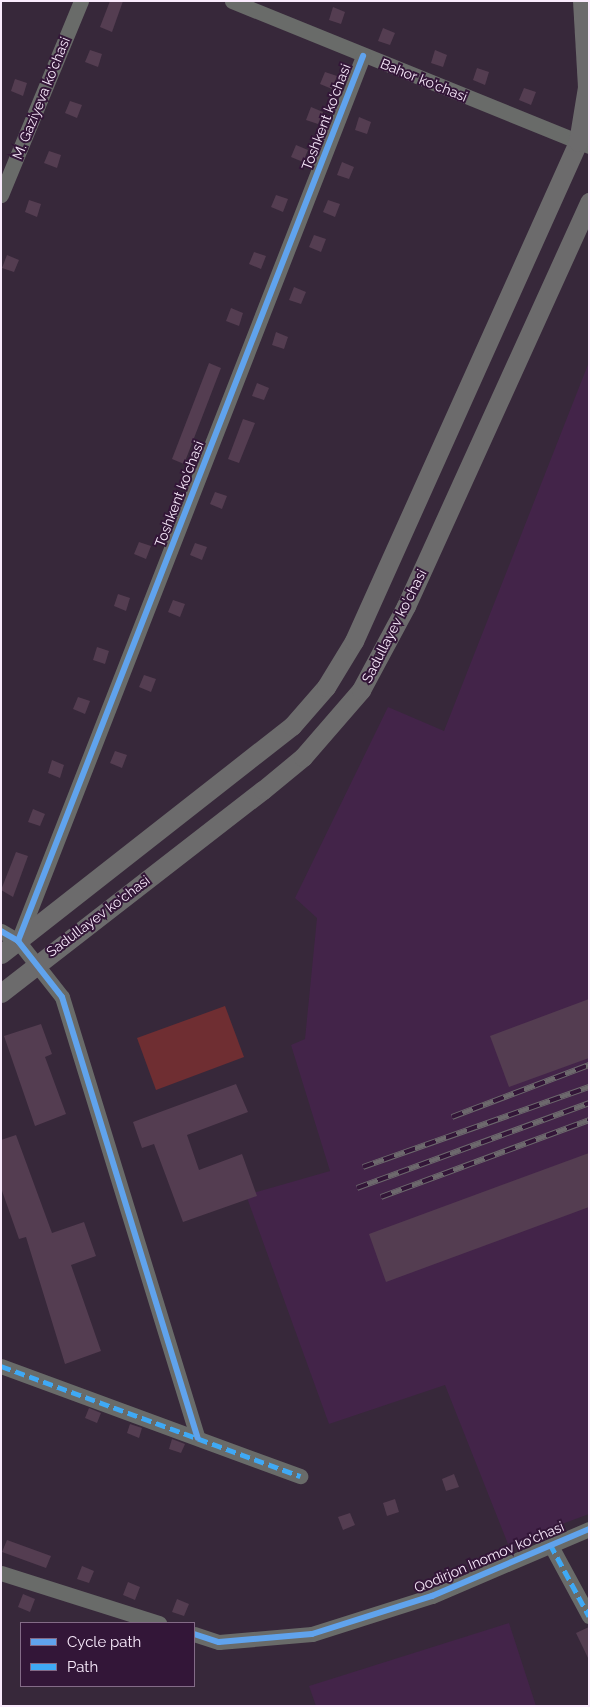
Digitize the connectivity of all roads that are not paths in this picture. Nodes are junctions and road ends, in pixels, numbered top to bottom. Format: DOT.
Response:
graph roads {
  1 [pos="80,1"];
  2 [pos="232,1"];
  3 [pos="582,1"];
  4 [pos="363,56"];
  5 [pos="583,144"];
  6 [pos="1,195"];
  7 [pos="589,202"];
  8 [pos="1,931"];
  9 [pos="18,941"];
  10 [pos="1,954"];
  11 [pos="37,962"];
  12 [pos="1,993"];
  13 [pos="1,1366"];
  14 [pos="198,1438"];
  15 [pos="300,1476"];
  16 [pos="589,1529"];
  17 [pos="550,1544"];
  18 [pos="1,1573"];
  19 [pos="589,1616"];
  20 [pos="156,1622"];
  21 [pos="195,1634"];
  1 -- 6 [label="street, M. Gaziyeva ko'chasi"];
  2 -- 4 [label="street, Bahor ko'chasi"];
  3 -- 5 [label="main road"];
  4 -- 5 [label="street, Bahor ko'chasi"];
  4 -- 9 [label="street, Toshkent ko'chasi"];
  5 -- 9 [label="main road"];
  7 -- 11 [label="main road, Sadullayev ko'chasi"];
  8 -- 9 [label="street"];
  9 -- 10 [label="main road"];
  9 -- 11 [label="street"];
  11 -- 12 [label="main road, Sadullayev ko'chasi"];
  11 -- 14 [label="street"];
  13 -- 14 [label="street"];
  14 -- 15 [label="street"];
  16 -- 17 [label="street, Qodirjon Inomov ko'chasi"];
  17 -- 19 [label="street"];
  17 -- 21 [label="street, Qodirjon Inomov ko'chasi"];
  18 -- 20 [label="street"];
}
